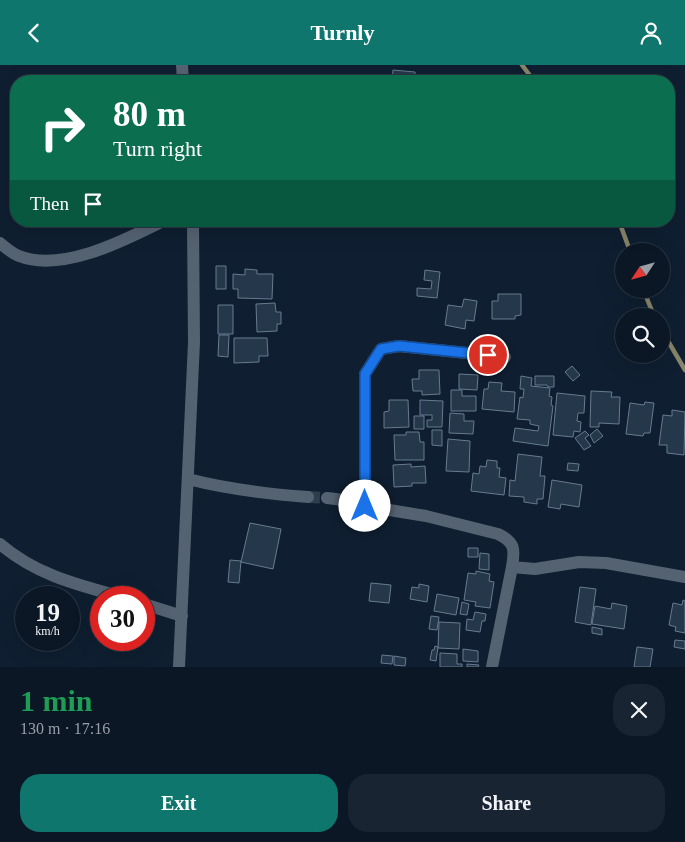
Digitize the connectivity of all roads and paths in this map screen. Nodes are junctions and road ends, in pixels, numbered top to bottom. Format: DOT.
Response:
graph roads {
  1 [pos="150,227"];
  2 [pos="193,227"];
  3 [pos="0,243"];
  4 [pos="505,357"];
  5 [pos="188,479"];
  6 [pos="308,497"];
  7 [pos="327,497"];
  8 [pos="365,506"];
  9 [pos="0,544"];
  10 [pos="512,567"];
  11 [pos="685,577"];
  12 [pos="90,588"];
  13 [pos="155,607"];
  14 [pos="182,616"];
  15 [pos="179,667"];
  16 [pos="492,667"];
  1 -- 3 [label="street"];
  2 -- 5 [label="street"];
  4 -- 8 [label="street"];
  5 -- 6 [label="street"];
  5 -- 14 [label="street"];
  7 -- 8 [label="street"];
  8 -- 10 [label="street"];
  9 -- 12 [label="street"];
  10 -- 11 [label="street"];
  10 -- 16 [label="street"];
  13 -- 14 [label="street"];
  14 -- 15 [label="street"];
}
